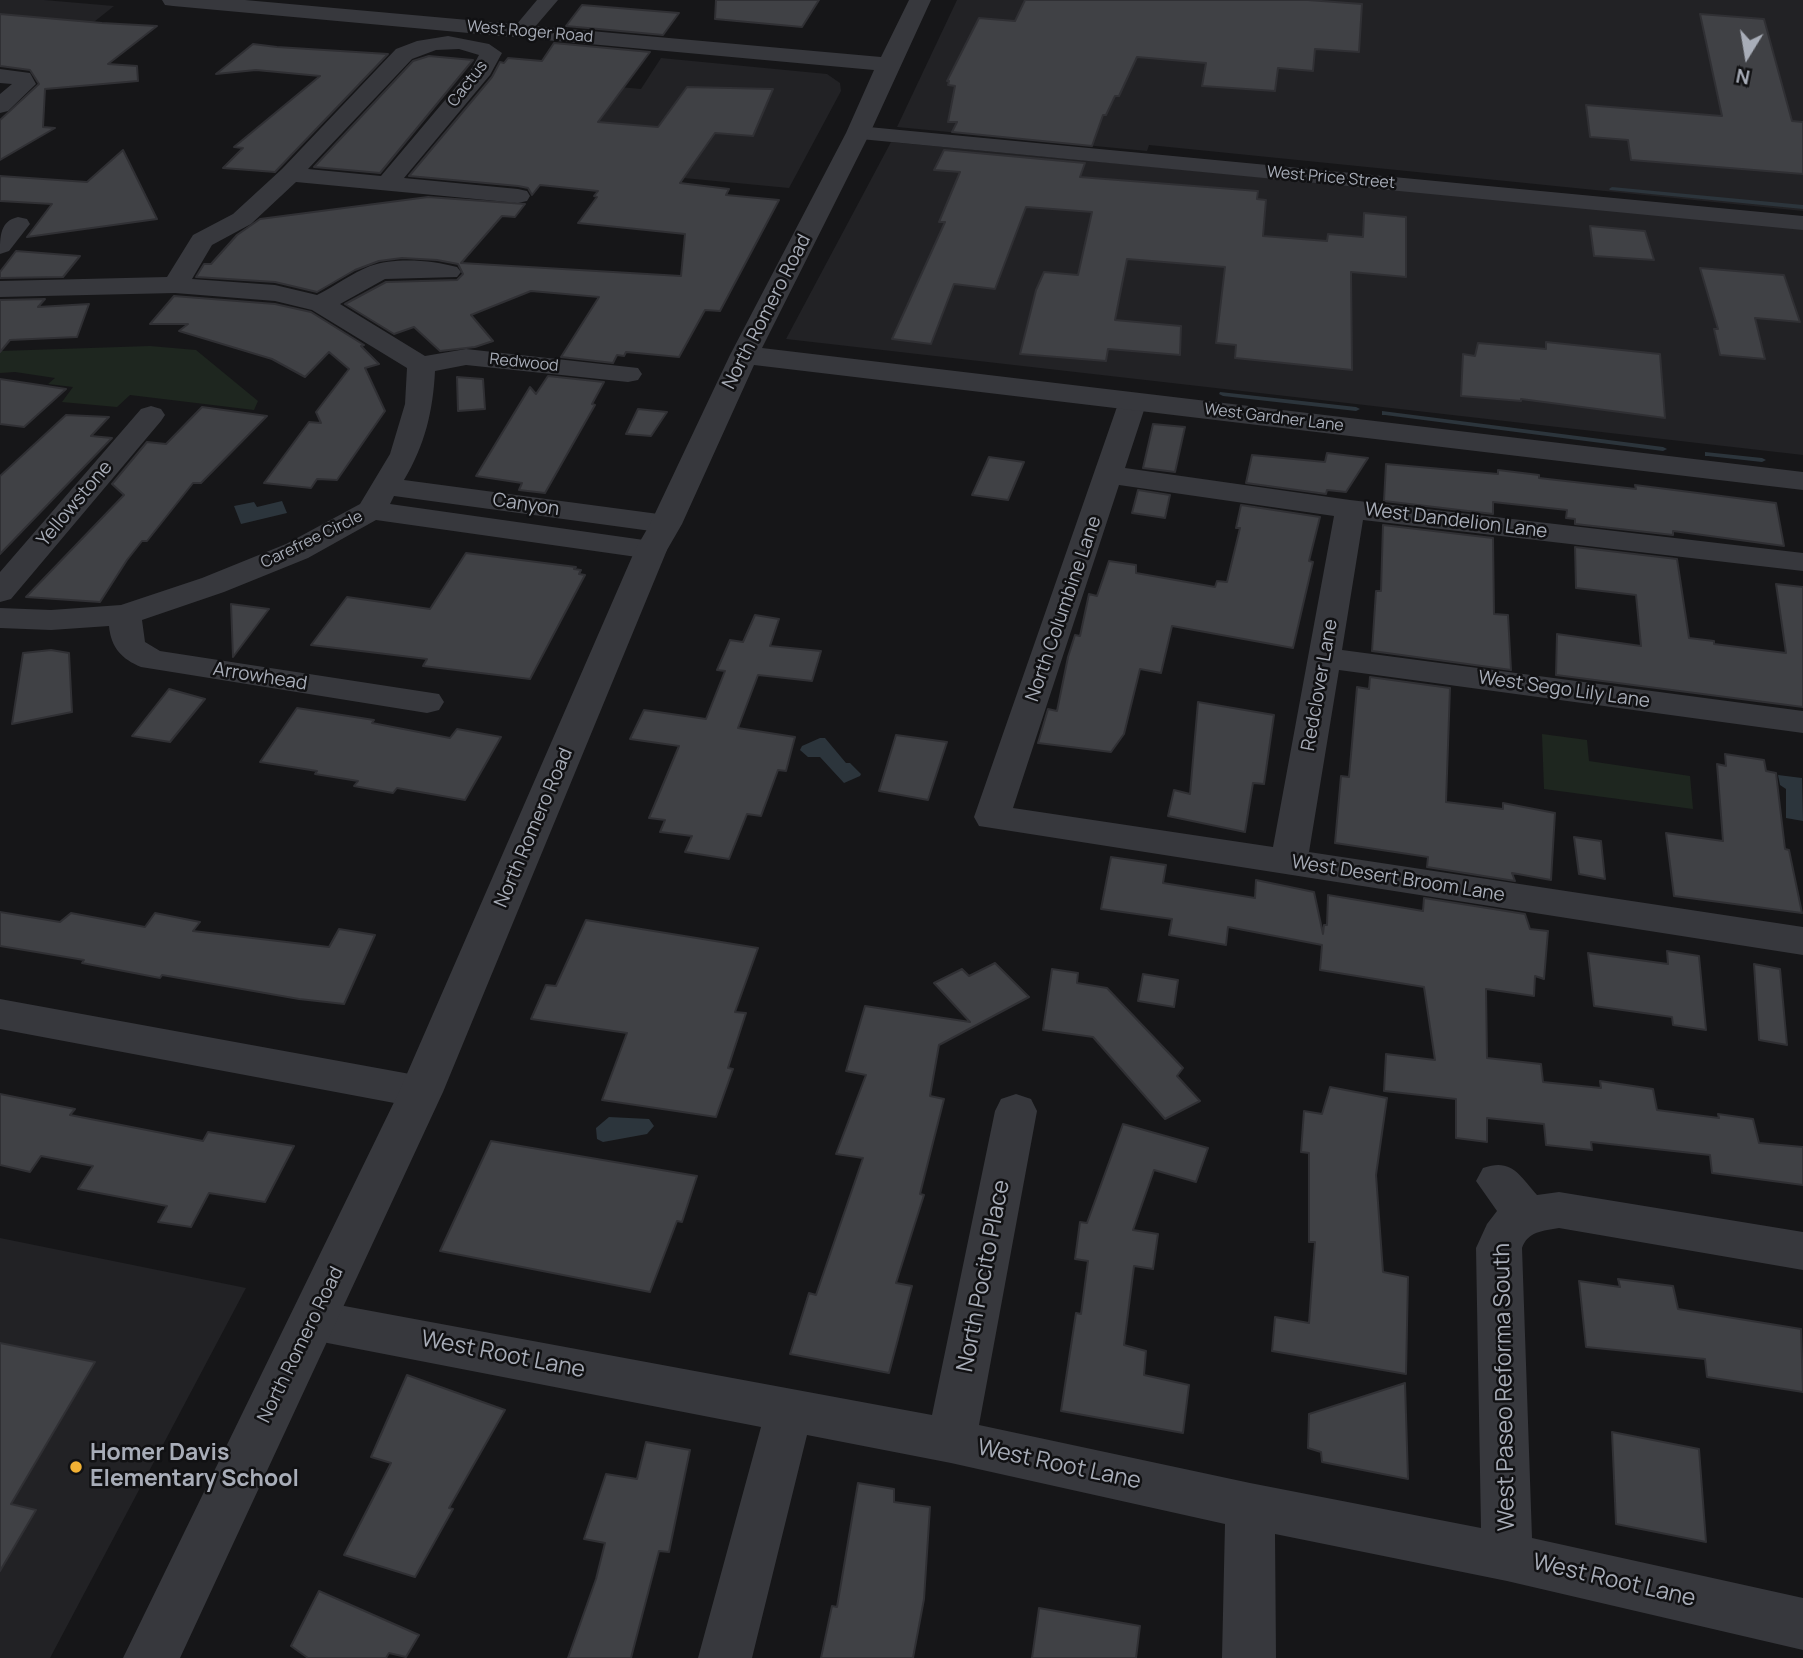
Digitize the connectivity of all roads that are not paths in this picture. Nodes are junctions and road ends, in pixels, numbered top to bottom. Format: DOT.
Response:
graph roads {
  1 [pos="173,0"];
  2 [pos="548,0"];
  3 [pos="914,12"];
  4 [pos="521,31"];
  5 [pos="799,56"];
  6 [pos="888,64"];
  7 [pos="0,76"];
  8 [pos="0,106"];
  9 [pos="858,133"];
  10 [pos="290,174"];
  11 [pos="388,182"];
  12 [pos="518,196"];
  13 [pos="1803,223"];
  14 [pos="18,224"];
  15 [pos="0,246"];
  16 [pos="448,272"];
  17 [pos="175,285"];
  18 [pos="0,289"];
  19 [pos="321,304"];
  20 [pos="744,355"];
  21 [pos="421,365"];
  22 [pos="628,374"];
  23 [pos="1133,401"];
  24 [pos="151,415"];
  25 [pos="1110,475"];
  26 [pos="1803,481"];
  27 [pos="378,498"];
  28 [pos="1350,509"];
  29 [pos="658,537"];
  30 [pos="1803,562"];
  31 [pos="0,592"];
  32 [pos="125,615"];
  33 [pos="0,618"];
  34 [pos="1326,658"];
  35 [pos="427,702"];
  36 [pos="1803,722"];
  37 [pos="992,817"];
  38 [pos="1289,862"];
  39 [pos="1803,941"];
  40 [pos="0,1014"];
  41 [pos="421,1092"];
  42 [pos="1017,1111"];
  43 [pos="1498,1181"];
  44 [pos="1527,1215"];
  45 [pos="1803,1251"];
  46 [pos="312,1320"];
  47 [pos="789,1411"];
  48 [pos="951,1441"];
  49 [pos="1250,1506"];
  50 [pos="1507,1557"];
  51 [pos="1803,1624"];
  52 [pos="151,1658"];
  53 [pos="725,1658"];
  54 [pos="1249,1658"];
  1 -- 4 [label="street, West Roger Road"];
  2 -- 4 [label="street"];
  3 -- 5 [label="street"];
  3 -- 6 [label="street, North Romero Road"];
  4 -- 5 [label="street, West Roger Road"];
  5 -- 6 [label="street, West Roger Road"];
  6 -- 9 [label="street, North Romero Road"];
  7 -- 8 [label="street"];
  9 -- 13 [label="street, West Price Street"];
  9 -- 20 [label="street, North Romero Road"];
  10 -- 11 [label="street"];
  10 -- 11 [label="street, Cactus"];
  10 -- 17 [label="street, Cactus"];
  11 -- 12 [label="street"];
  14 -- 15 [label="street"];
  16 -- 19 [label="street"];
  17 -- 18 [label="street"];
  17 -- 19 [label="street"];
  19 -- 21 [label="street"];
  20 -- 23 [label="street, West Gardner Lane"];
  20 -- 29 [label="street, North Romero Road"];
  21 -- 22 [label="street, Redwood"];
  21 -- 27 [label="street"];
  23 -- 25 [label="street, North Columbine Lane"];
  23 -- 26 [label="street, West Gardner Lane"];
  24 -- 31 [label="street, Yellowstone"];
  25 -- 28 [label="street, West Dandelion Lane"];
  25 -- 37 [label="street, North Columbine Lane"];
  27 -- 29 [label="street, Canyon"];
  27 -- 32 [label="street, Carefree Circle"];
  28 -- 30 [label="street, West Dandelion Lane"];
  28 -- 34 [label="street, Redclover Lane"];
  29 -- 41 [label="street, North Romero Road"];
  32 -- 33 [label="street, Carefree Circle"];
  32 -- 35 [label="street, Arrowhead"];
  34 -- 36 [label="street, West Sego Lily Lane"];
  34 -- 38 [label="street, Redclover Lane"];
  37 -- 38 [label="street, West Desert Broom Lane"];
  38 -- 39 [label="street, West Desert Broom Lane"];
  40 -- 41 [label="street"];
  41 -- 46 [label="street, North Romero Road"];
  42 -- 48 [label="street, North Pocito Place"];
  43 -- 44 [label="street"];
  44 -- 45 [label="street"];
  44 -- 50 [label="street, West Paseo Reforma South"];
  46 -- 47 [label="street, West Root Lane"];
  46 -- 52 [label="street, North Romero Road"];
  47 -- 48 [label="street, West Root Lane"];
  47 -- 53 [label="street"];
  48 -- 49 [label="street, West Root Lane"];
  49 -- 50 [label="street, West Root Lane"];
  49 -- 54 [label="street"];
  50 -- 51 [label="street, West Root Lane"];
}
